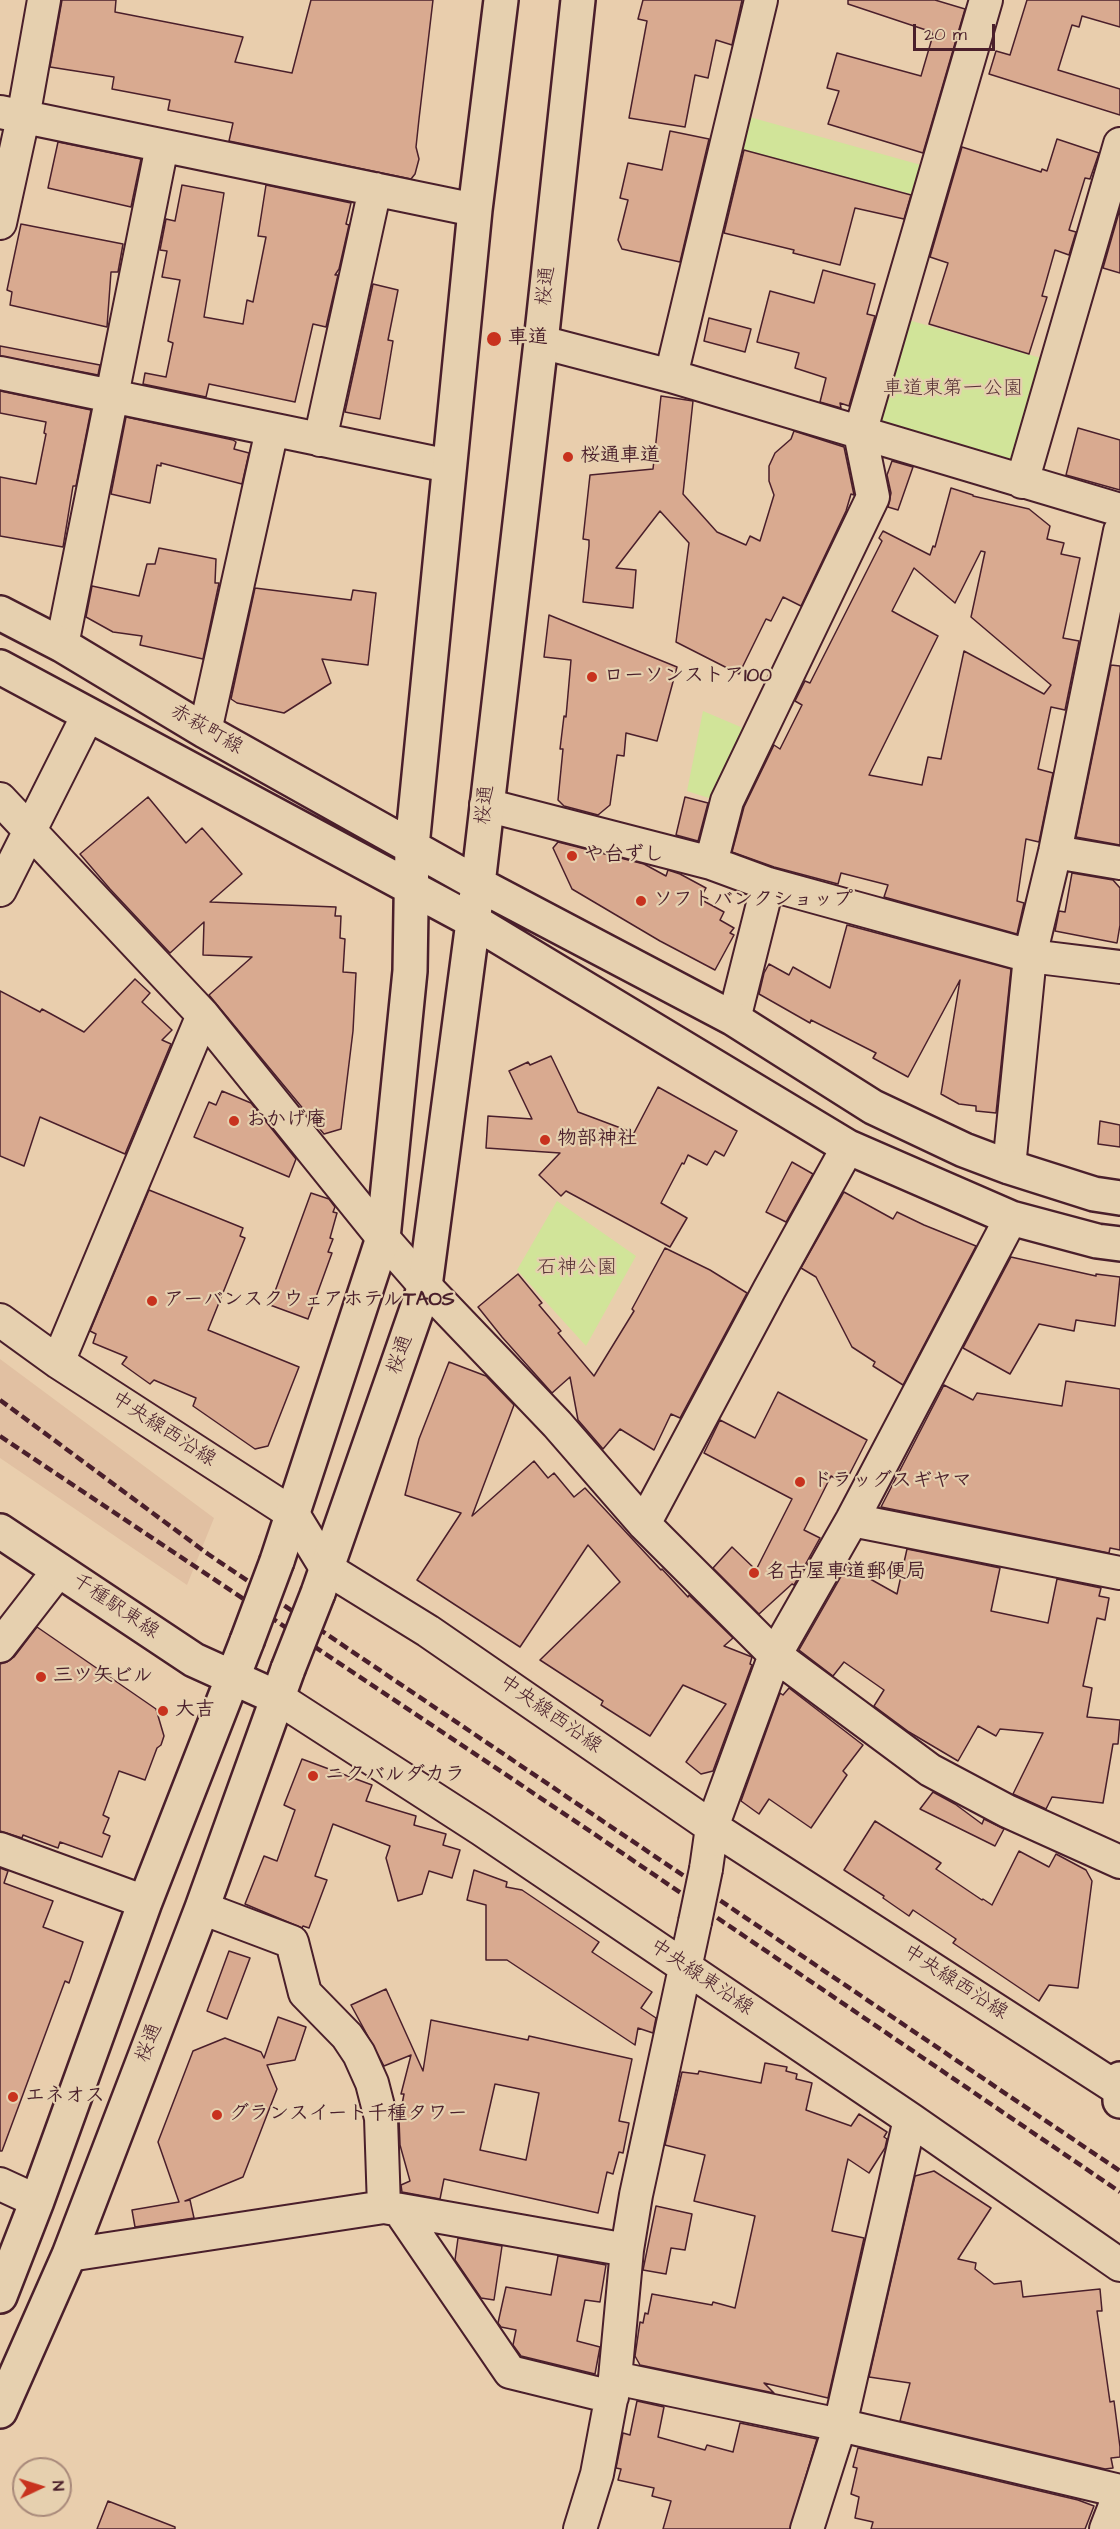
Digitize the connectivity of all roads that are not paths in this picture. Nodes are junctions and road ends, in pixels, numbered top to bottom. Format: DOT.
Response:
graph roads {
  1 [pos="45,0"];
  2 [pos="501,0"];
  3 [pos="578,0"];
  4 [pos="761,0"];
  5 [pos="982,1"];
  6 [pos="12,115"];
  7 [pos="1120,144"];
  8 [pos="162,146"];
  9 [pos="375,189"];
  10 [pos="475,210"];
  11 [pos="0,223"];
  12 [pos="541,342"];
  13 [pos="0,373"];
  14 [pos="671,376"];
  15 [pos="111,395"];
  16 [pos="272,430"];
  17 [pos="860,433"];
  18 [pos="320,440"];
  19 [pos="448,466"];
  20 [pos="1022,482"];
  21 [pos="1120,510"];
  22 [pos="1120,531"];
  23 [pos="0,613"];
  24 [pos="62,645"];
  25 [pos="0,667"];
  26 [pos="88,715"];
  27 [pos="205,731"];
  28 [pos="0,799"];
  29 [pos="486,805"];
  30 [pos="29,832"];
  31 [pos="412,846"];
  32 [pos="1055,852"];
  33 [pos="711,863"];
  34 [pos="1120,863"];
  35 [pos="478,884"];
  36 [pos="768,884"];
  37 [pos="412,887"];
  38 [pos="0,890"];
  39 [pos="473,921"];
  40 [pos="1030,956"];
  41 [pos="1120,967"];
  42 [pos="204,1015"];
  43 [pos="734,1019"];
  44 [pos="848,1147"];
  45 [pos="1009,1167"];
  46 [pos="1120,1198"];
  47 [pos="1011,1218"];
  48 [pos="383,1238"];
  49 [pos="1120,1244"];
  50 [pos="425,1286"];
  51 [pos="0,1320"];
  52 [pos="58,1362"];
  53 [pos="293,1514"];
  54 [pos="852,1520"];
  55 [pos="644,1524"];
  56 [pos="0,1531"];
  57 [pos="59,1570"];
  58 [pos="1120,1573"];
  59 [pos="322,1580"];
  60 [pos="0,1646"];
  61 [pos="775,1655"];
  62 [pos="233,1678"];
  63 [pos="283,1683"];
  64 [pos="712,1827"];
  65 [pos="0,1849"];
  66 [pos="1120,1862"];
  67 [pos="145,1902"];
  68 [pos="202,1908"];
  69 [pos="685,1967"];
  70 [pos="1120,2090"];
  71 [pos="910,2119"];
  72 [pos="0,2184"];
  73 [pos="37,2201"];
  74 [pos="392,2209"];
  75 [pos="627,2250"];
  76 [pos="69,2255"];
  77 [pos="1120,2265"];
  78 [pos="0,2296"];
  79 [pos="614,2388"];
  80 [pos="0,2411"];
  81 [pos="840,2425"];
  82 [pos="1120,2492"];
  83 [pos="580,2529"];
  84 [pos="807,2529"];
  85 [pos="1106,2529"];
  1 -- 6 [label="street"];
  2 -- 10 [label="street"];
  3 -- 12 [label="street, 桜通"];
  4 -- 14 [label="street"];
  5 -- 17 [label="street"];
  6 -- 8 [label="street"];
  6 -- 11 [label="street"];
  7 -- 20 [label="street"];
  8 -- 9 [label="street"];
  8 -- 15 [label="street"];
  9 -- 10 [label="street"];
  9 -- 18 [label="street"];
  10 -- 19 [label="street"];
  12 -- 14 [label="street"];
  12 -- 29 [label="street, 桜通"];
  13 -- 15 [label="street"];
  14 -- 17 [label="street"];
  15 -- 16 [label="street"];
  15 -- 24 [label="street"];
  16 -- 18 [label="street"];
  16 -- 27 [label="street"];
  17 -- 20 [label="street"];
  17 -- 33 [label="street"];
  18 -- 19 [label="street"];
  19 -- 31 [label="street"];
  20 -- 21 [label="street"];
  22 -- 32 [label="street"];
  23 -- 24 [label="street, 赤萩町線"];
  24 -- 27 [label="street, 赤萩町線"];
  25 -- 26 [label="street, 赤萩町線"];
  26 -- 30 [label="street"];
  26 -- 37 [label="street, 赤萩町線"];
  27 -- 31 [label="street, 赤萩町線"];
  28 -- 30 [label="street"];
  29 -- 33 [label="street"];
  29 -- 35 [label="street, 桜通"];
  30 -- 38 [label="street"];
  30 -- 42 [label="street"];
  31 -- 35 [label="street, 赤萩町線"];
  31 -- 37 [label="street"];
  32 -- 34 [label="street"];
  32 -- 40 [label="street"];
  33 -- 36 [label="street"];
  35 -- 39 [label="street, 桜通"];
  35 -- 43 [label="street, 赤萩町線"];
  36 -- 40 [label="street"];
  36 -- 43 [label="street"];
  37 -- 39 [label="street, 赤萩町線"];
  37 -- 48 [label="street"];
  39 -- 44 [label="street, 赤萩町線"];
  39 -- 50 [label="street, 桜通"];
  40 -- 41 [label="street"];
  40 -- 45 [label="street"];
  42 -- 48 [label="street"];
  42 -- 52 [label="street"];
  43 -- 45 [label="street, 赤萩町線"];
  44 -- 47 [label="street, 赤萩町線"];
  44 -- 55 [label="street"];
  45 -- 46 [label="street, 赤萩町線"];
  47 -- 49 [label="street, 赤萩町線"];
  47 -- 54 [label="street"];
  48 -- 50 [label="street"];
  48 -- 53 [label="street"];
  50 -- 55 [label="street"];
  50 -- 59 [label="street, 桜通"];
  51 -- 52 [label="street, 中央線西沿線"];
  52 -- 53 [label="street, 中央線西沿線"];
  53 -- 59 [label="street, 中央線西沿線"];
  53 -- 62 [label="street, bridge"];
  54 -- 58 [label="street"];
  54 -- 61 [label="street"];
  55 -- 61 [label="street"];
  56 -- 57 [label="street, 千種駅東線"];
  57 -- 60 [label="street"];
  57 -- 62 [label="street, 千種駅東線"];
  59 -- 63 [label="street, 桜通, bridge"];
  59 -- 64 [label="street, 中央線西沿線"];
  61 -- 64 [label="street"];
  61 -- 66 [label="street"];
  62 -- 63 [label="street, 千種駅東線"];
  62 -- 67 [label="street"];
  63 -- 68 [label="street, 桜通"];
  63 -- 69 [label="street, 中央線東沿線"];
  64 -- 69 [label="street, bridge"];
  64 -- 70 [label="street, 中央線西沿線"];
  65 -- 67 [label="street"];
  67 -- 73 [label="street"];
  68 -- 74 [label="street"];
  68 -- 76 [label="street, 桜通"];
  69 -- 71 [label="street, 中央線東沿線"];
  69 -- 75 [label="street"];
  71 -- 77 [label="street, 中央線東沿線"];
  71 -- 81 [label="street"];
  72 -- 73 [label="street"];
  73 -- 78 [label="street"];
  74 -- 75 [label="street"];
  74 -- 76 [label="street"];
  74 -- 79 [label="street"];
  75 -- 79 [label="street"];
  76 -- 80 [label="street, 桜通"];
  79 -- 81 [label="street"];
  79 -- 83 [label="street"];
  81 -- 82 [label="street"];
  81 -- 84 [label="street"];
  82 -- 85 [label="street"];
}
